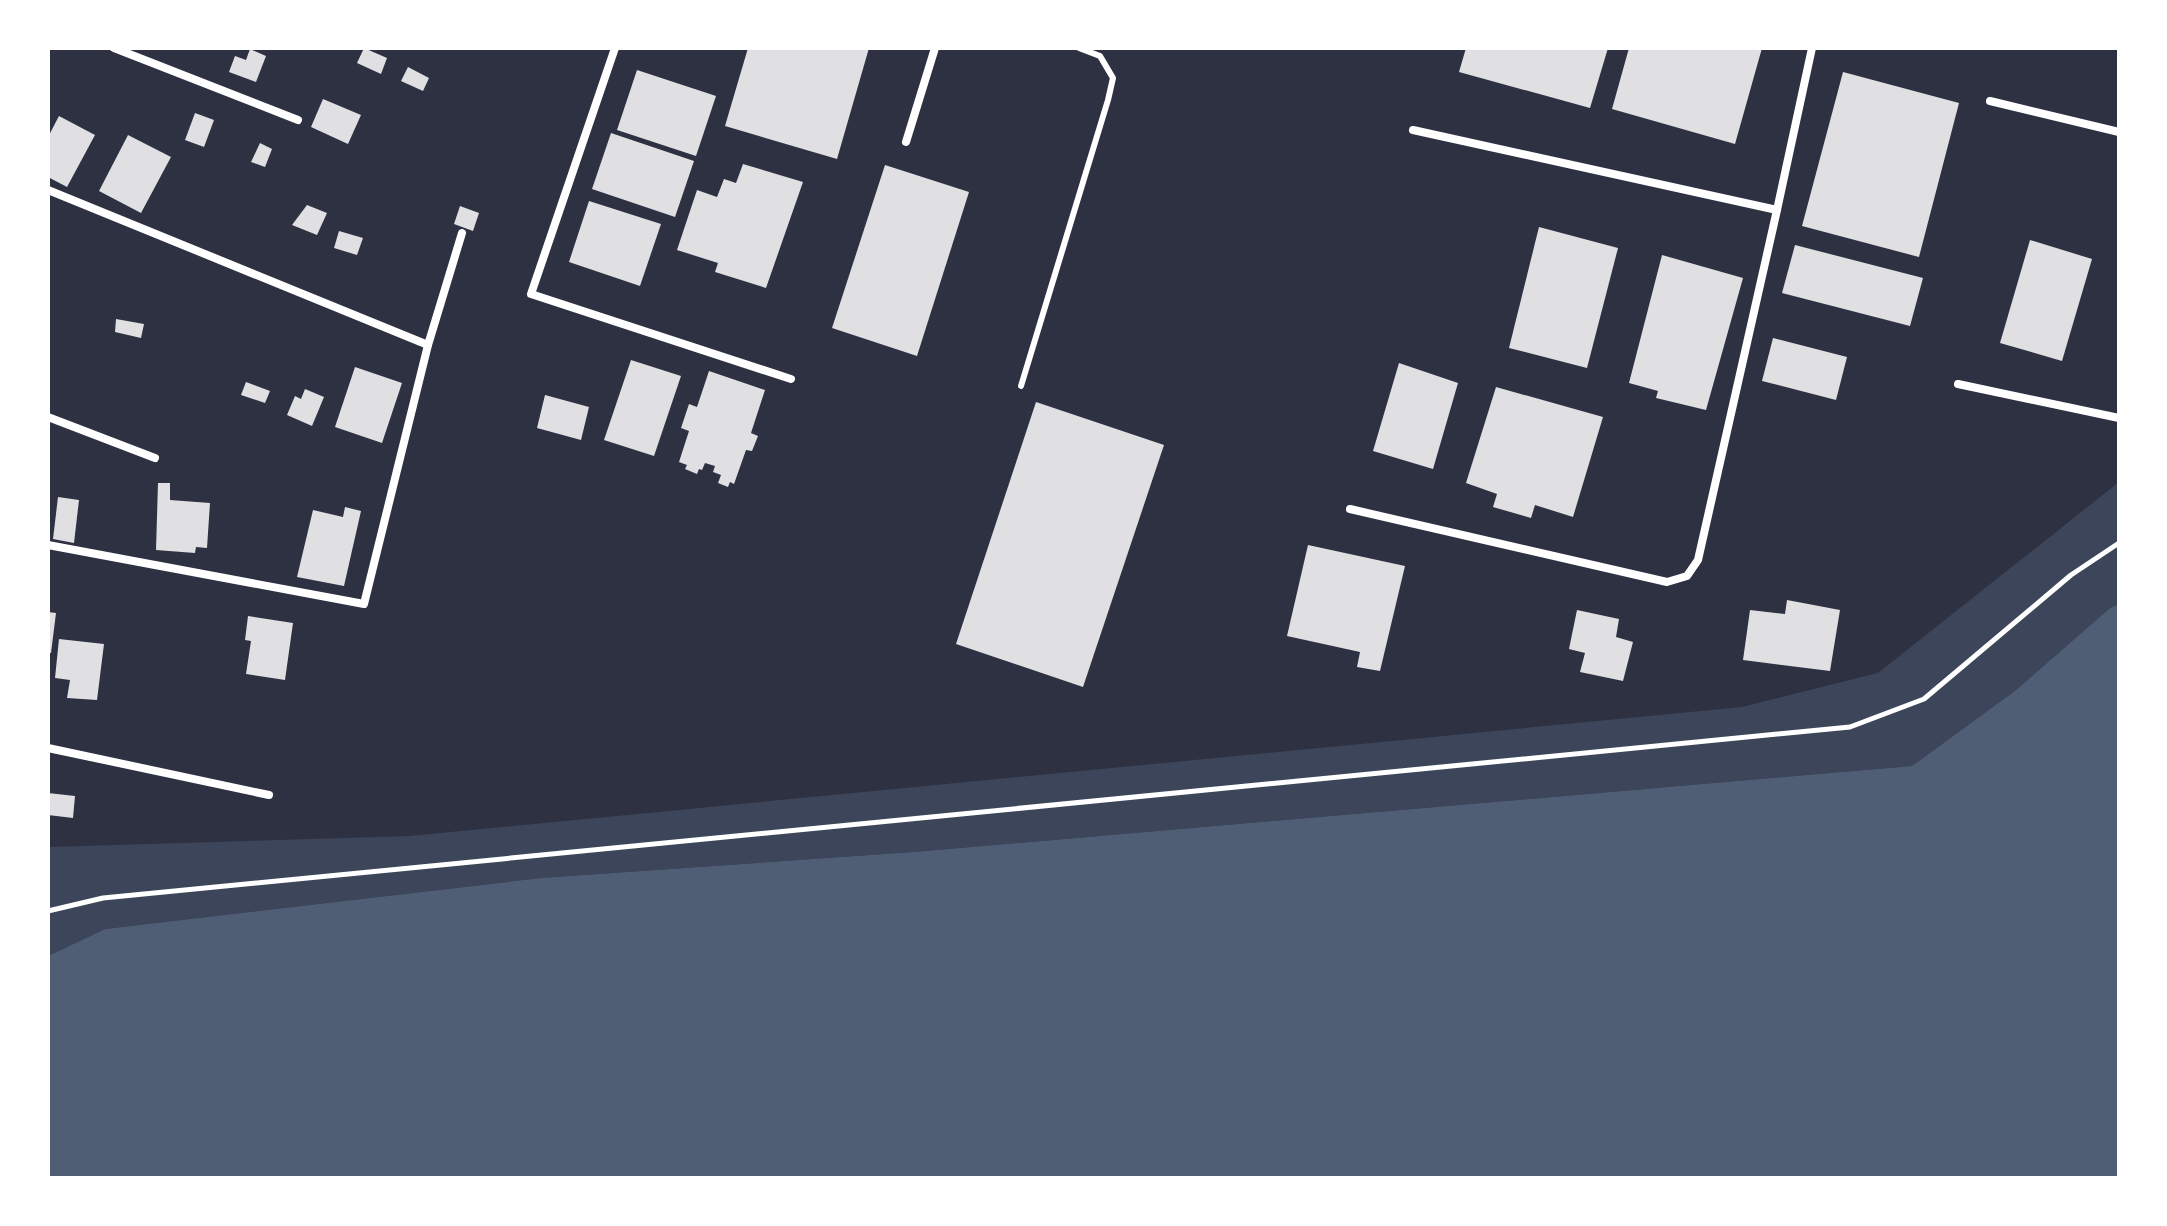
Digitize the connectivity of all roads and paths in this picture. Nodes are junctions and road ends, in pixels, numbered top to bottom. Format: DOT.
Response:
graph roads {
  1 [pos="114,48"];
  2 [pos="615,48"];
  3 [pos="935,48"];
  4 [pos="1079,48"];
  5 [pos="1812,48"];
  6 [pos="1990,101"];
  7 [pos="298,120"];
  8 [pos="1413,130"];
  9 [pos="2119,132"];
  10 [pos="906,142"];
  11 [pos="48,190"];
  12 [pos="1777,210"];
  13 [pos="462,233"];
  14 [pos="428,345"];
  15 [pos="791,379"];
  16 [pos="1958,384"];
  17 [pos="1021,386"];
  18 [pos="48,417"];
  19 [pos="2119,418"];
  20 [pos="155,458"];
  21 [pos="1350,509"];
  22 [pos="2119,543"];
  23 [pos="48,545"];
  24 [pos="48,748"];
  25 [pos="269,795"];
  26 [pos="48,911"];
  1 -- 7 [label="street"];
  2 -- 15 [label="street"];
  3 -- 10 [label="street"];
  4 -- 17 [label="lane"];
  5 -- 12 [label="street"];
  6 -- 9 [label="street"];
  8 -- 12 [label="street"];
  11 -- 14 [label="street"];
  12 -- 21 [label="street"];
  13 -- 14 [label="street"];
  14 -- 23 [label="street"];
  16 -- 19 [label="street"];
  18 -- 20 [label="street"];
  22 -- 26 [label="path"];
  24 -- 25 [label="street"];
}
